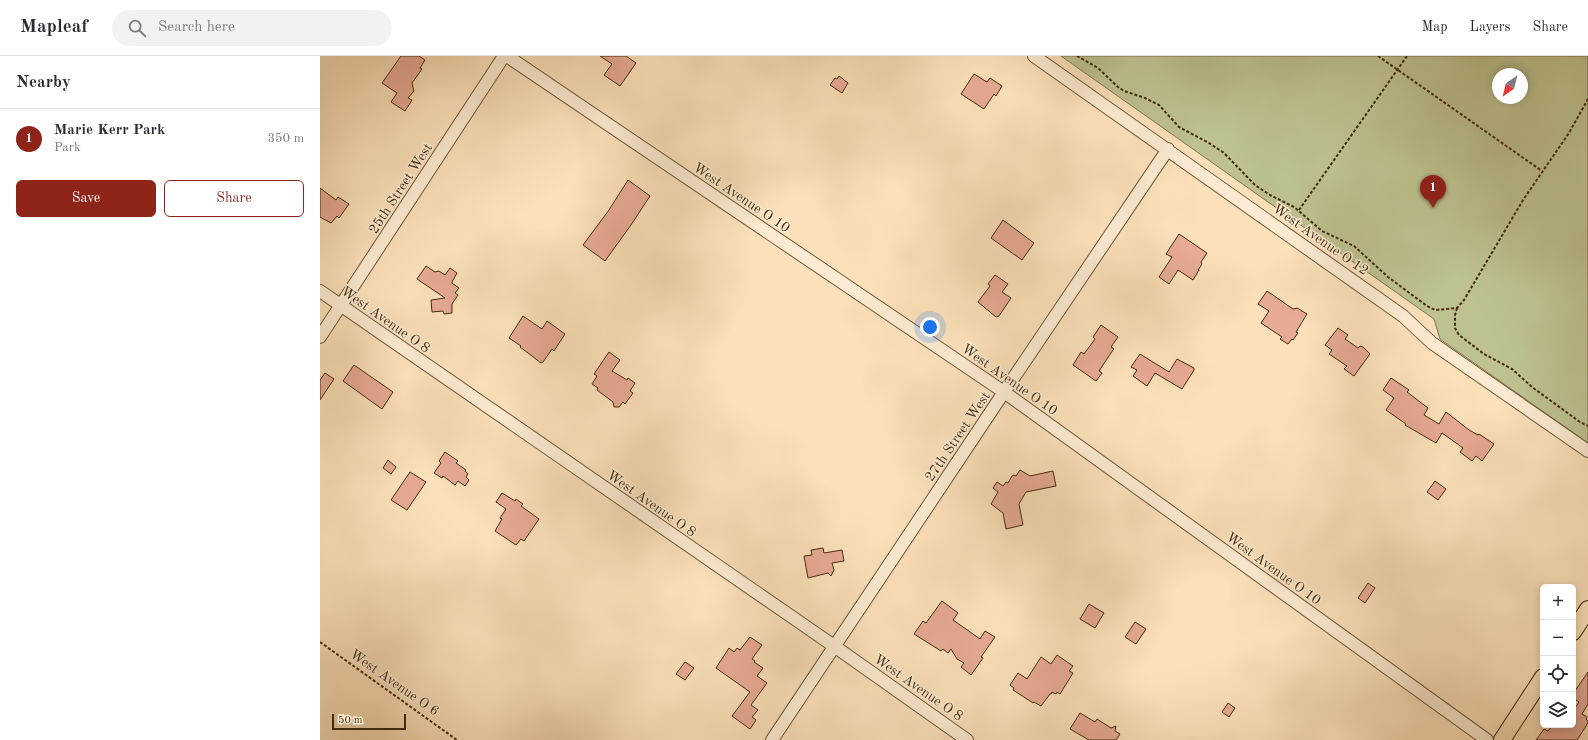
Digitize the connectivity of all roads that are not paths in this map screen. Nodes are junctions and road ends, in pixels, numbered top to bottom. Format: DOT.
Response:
graph roads {
  1 [pos="505,56"];
  2 [pos="1034,56"];
  3 [pos="1168,150"];
  4 [pos="320,291"];
  5 [pos="341,306"];
  6 [pos="320,337"];
  7 [pos="1004,392"];
  8 [pos="1588,451"];
  9 [pos="1586,615"];
  10 [pos="1576,628"];
  11 [pos="834,646"];
  12 [pos="1540,682"];
  13 [pos="772,740"];
  14 [pos="967,740"];
  15 [pos="1487,740"];
  16 [pos="1502,740"];
  1 -- 5 [label="street, 25th Street West"];
  1 -- 7 [label="street, West Avenue O 10"];
  2 -- 3 [label="street, West Avenue O 12"];
  3 -- 7 [label="street, 27th Street West"];
  3 -- 8 [label="street, West Avenue O 12"];
  4 -- 5 [label="street, West Avenue O 8"];
  5 -- 6 [label="street, 25th Street West"];
  5 -- 11 [label="street, West Avenue O 8"];
  7 -- 11 [label="street, 27th Street West"];
  7 -- 15 [label="street, West Avenue O 10"];
  9 -- 10 [label="main road"];
  11 -- 13 [label="street, 27th Street West"];
  11 -- 14 [label="street, West Avenue O 8"];
  12 -- 16 [label="main road"];
}
